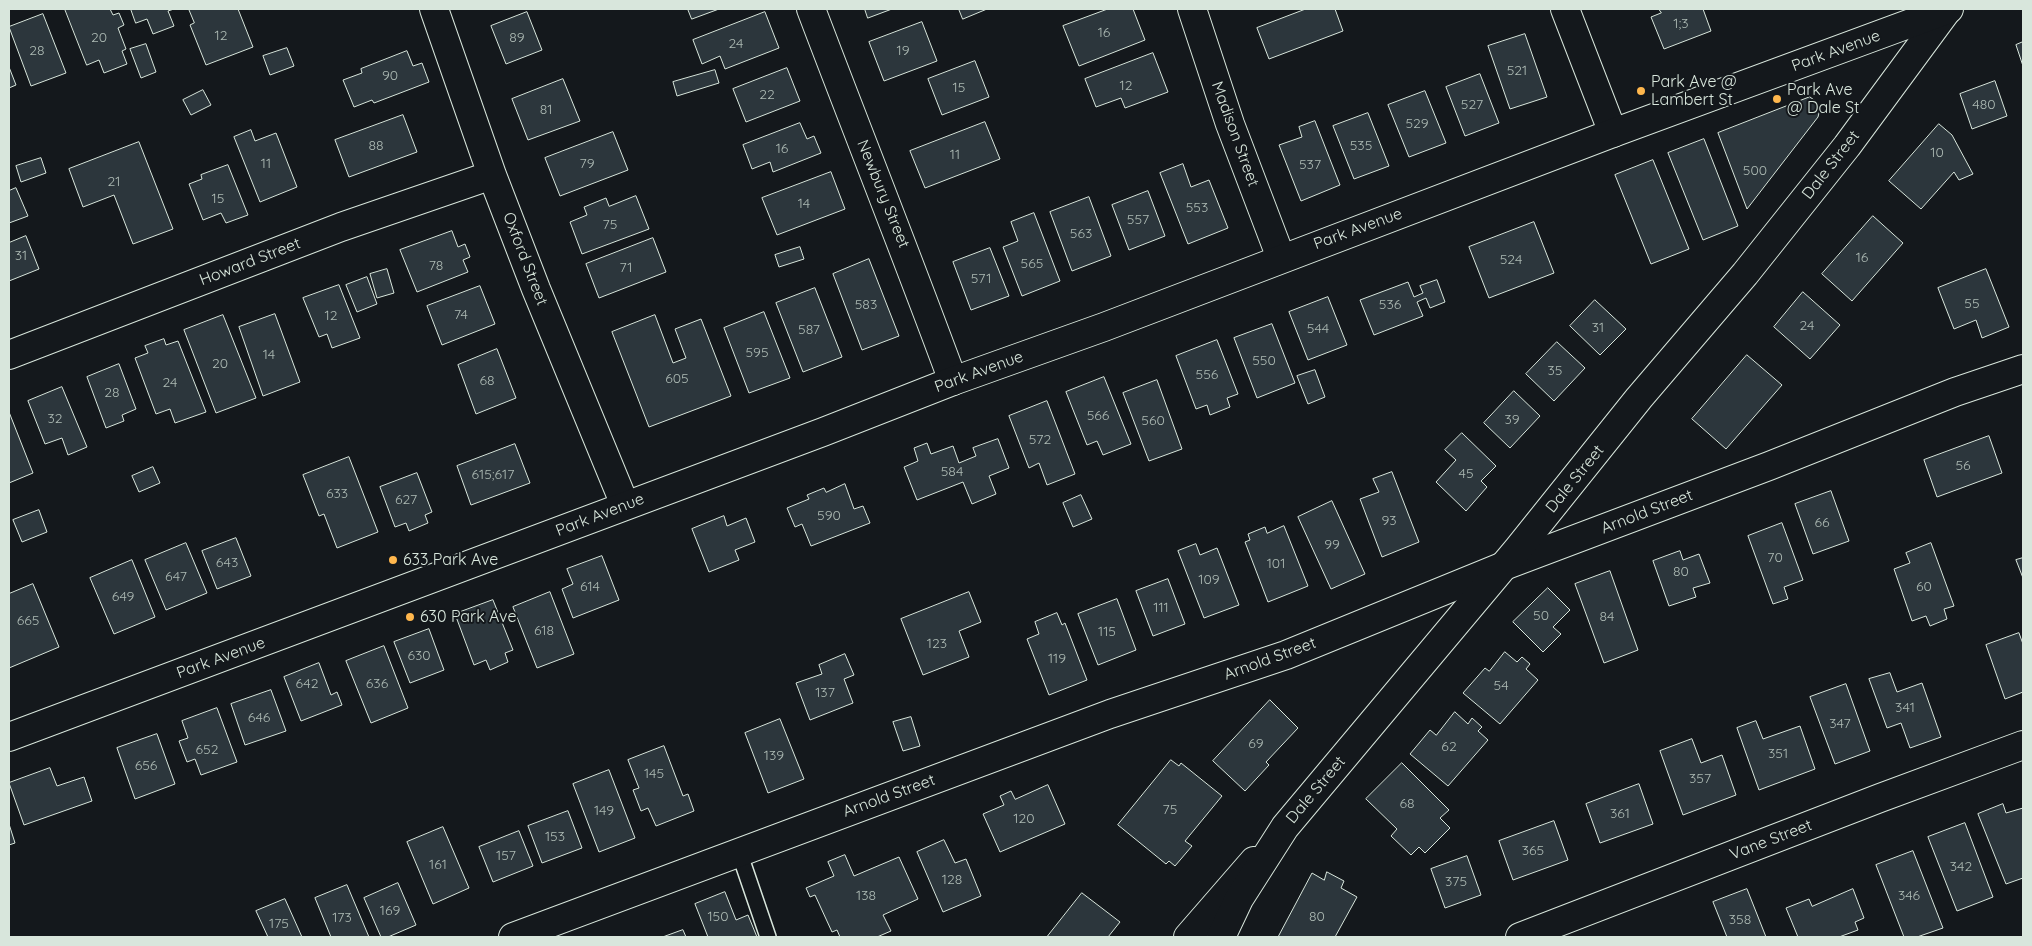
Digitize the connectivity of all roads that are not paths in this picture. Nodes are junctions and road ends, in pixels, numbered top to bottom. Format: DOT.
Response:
graph roads {
  1 [pos="434,9"];
  2 [pos="811,9"];
  3 [pos="1192,9"];
  4 [pos="1565,9"];
  5 [pos="1948,9"];
  6 [pos="1613,133"];
  7 [pos="492,174"];
  8 [pos="1281,258"];
  9 [pos="9,355"];
  10 [pos="2023,369"];
  11 [pos="953,380"];
  12 [pos="625,505"];
  13 [pos="1504,566"];
  14 [pos="9,737"];
  15 [pos="2023,745"];
  16 [pos="1285,827"];
  17 [pos="739,852"];
  18 [pos="512,937"];
  19 [pos="768,937"];
  20 [pos="1188,937"];
  21 [pos="1221,937"];
  22 [pos="1520,937"];
  1 -- 7 [label="street, Oxford Street"];
  2 -- 11 [label="street, Newbury Street"];
  3 -- 8 [label="street, Madison Street"];
  4 -- 6 [label="street"];
  5 -- 6 [label="street, Park Avenue"];
  5 -- 13 [label="street, Dale Street"];
  6 -- 8 [label="street, Park Avenue"];
  7 -- 9 [label="street, Howard Street"];
  7 -- 12 [label="street, Oxford Street"];
  8 -- 11 [label="street, Park Avenue"];
  10 -- 13 [label="street, Arnold Street"];
  11 -- 12 [label="street, Park Avenue"];
  12 -- 14 [label="street, Park Avenue"];
  13 -- 16 [label="street, Dale Street"];
  13 -- 17 [label="street, Arnold Street"];
  15 -- 22 [label="street, Vane Street"];
  16 -- 20 [label="street, Dale Street"];
  16 -- 21 [label="street"];
  17 -- 18 [label="street, Arnold Street"];
  17 -- 19 [label="lane"];
}
